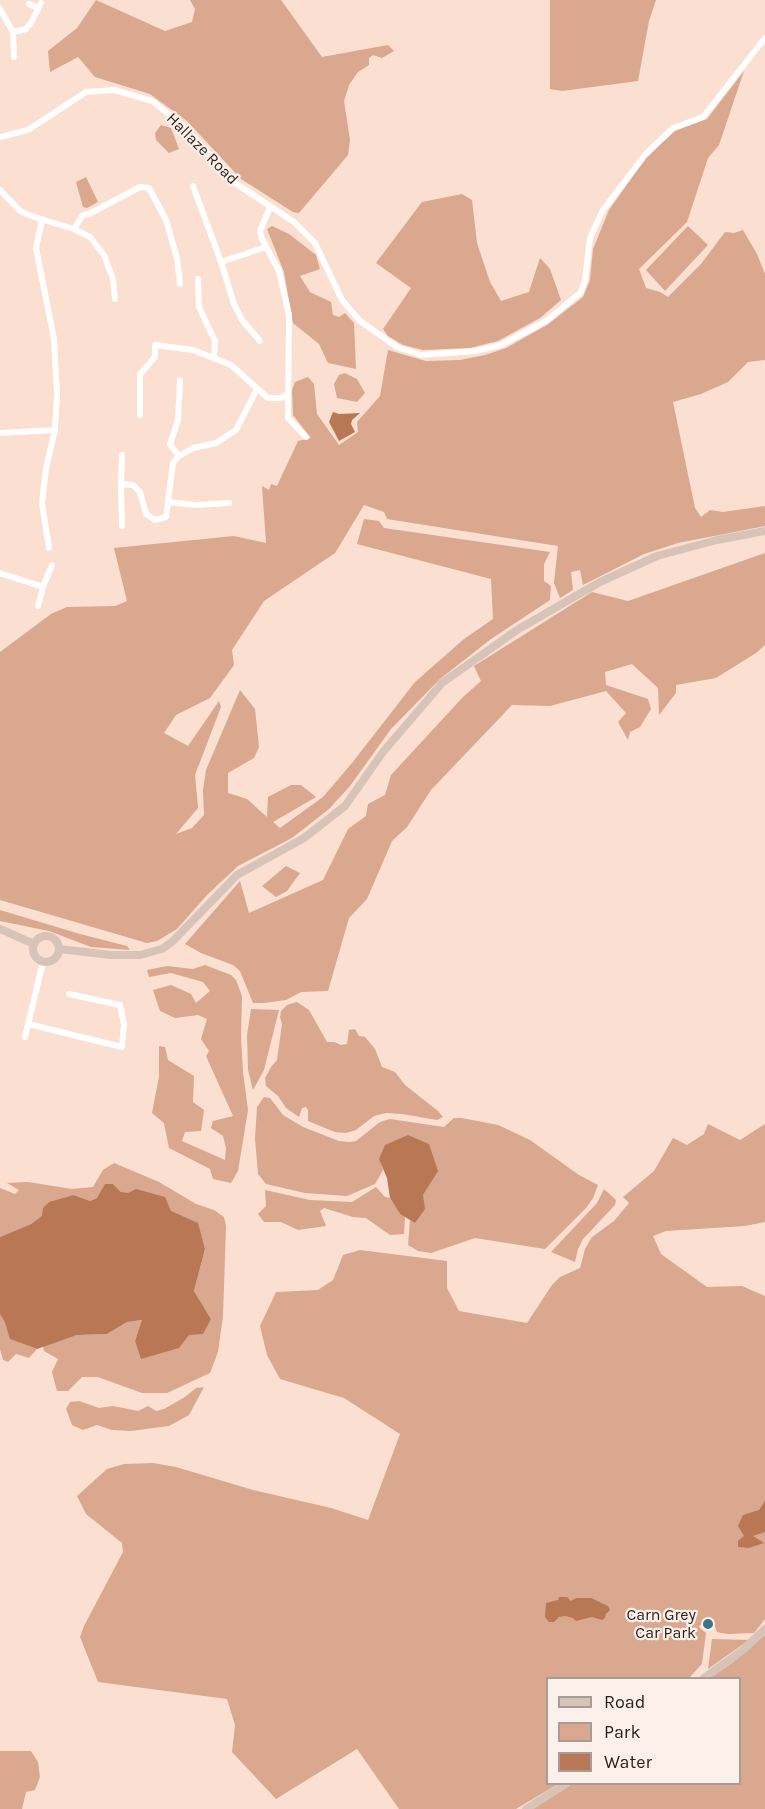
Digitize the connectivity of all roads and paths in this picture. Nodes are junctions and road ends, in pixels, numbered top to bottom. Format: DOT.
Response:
graph roads {
  1 [pos="29,4"];
  2 [pos="0,9"];
  3 [pos="7,20"];
  4 [pos="0,23"];
  5 [pos="13,32"];
  6 [pos="765,38"];
  7 [pos="14,57"];
  8 [pos="0,136"];
  9 [pos="193,186"];
  10 [pos="0,190"];
  11 [pos="270,207"];
  12 [pos="42,220"];
  13 [pos="74,229"];
  14 [pos="266,248"];
  15 [pos="221,262"];
  16 [pos="198,279"];
  17 [pos="180,284"];
  18 [pos="115,299"];
  19 [pos="260,341"];
  20 [pos="214,358"];
  21 [pos="180,380"];
  22 [pos="257,389"];
  23 [pos="288,394"];
  24 [pos="140,416"];
  25 [pos="55,430"];
  26 [pos="0,433"];
  27 [pos="306,437"];
  28 [pos="122,455"];
  29 [pos="179,456"];
  30 [pos="121,484"];
  31 [pos="168,502"];
  32 [pos="229,504"];
  33 [pos="122,526"];
  34 [pos="765,531"];
  35 [pos="49,548"];
  36 [pos="52,565"];
  37 [pos="0,573"];
  38 [pos="43,587"];
  39 [pos="38,606"];
  40 [pos="0,929"];
  41 [pos="34,944"];
  42 [pos="58,950"];
  43 [pos="43,962"];
  44 [pos="69,994"];
  45 [pos="28,1024"];
  46 [pos="25,1037"];
  47 [pos="765,1629"];
  48 [pos="705,1677"];
  49 [pos="563,1785"];
  50 [pos="526,1809"];
  1 -- 5 [label="street"];
  2 -- 3 [label="street"];
  3 -- 4 [label="street"];
  3 -- 5 [label="street"];
  5 -- 7 [label="street"];
  6 -- 11 [label="street, Hallaze Road"];
  8 -- 11 [label="street, Hallaze Road"];
  9 -- 15 [label="street"];
  10 -- 12 [label="street"];
  11 -- 14 [label="street"];
  12 -- 13 [label="street"];
  12 -- 25 [label="street"];
  13 -- 17 [label="street"];
  13 -- 18 [label="street"];
  14 -- 15 [label="street"];
  14 -- 23 [label="street"];
  15 -- 19 [label="street"];
  16 -- 20 [label="street"];
  20 -- 22 [label="street"];
  20 -- 24 [label="street"];
  21 -- 29 [label="street"];
  22 -- 23 [label="street"];
  22 -- 29 [label="street"];
  23 -- 27 [label="street"];
  25 -- 26 [label="street"];
  25 -- 35 [label="street"];
  28 -- 30 [label="street"];
  29 -- 31 [label="street"];
  30 -- 31 [label="street"];
  30 -- 33 [label="street"];
  31 -- 32 [label="street"];
  34 -- 42 [label="street"];
  36 -- 38 [label="street"];
  37 -- 38 [label="street"];
  38 -- 39 [label="street"];
  40 -- 41 [label="street"];
  41 -- 42 [label="street"];
  41 -- 43 [label="street"];
  42 -- 43 [label="street"];
  43 -- 45 [label="street"];
  44 -- 45 [label="street"];
  45 -- 46 [label="street"];
  47 -- 48 [label="street"];
  49 -- 50 [label="street"];
}
